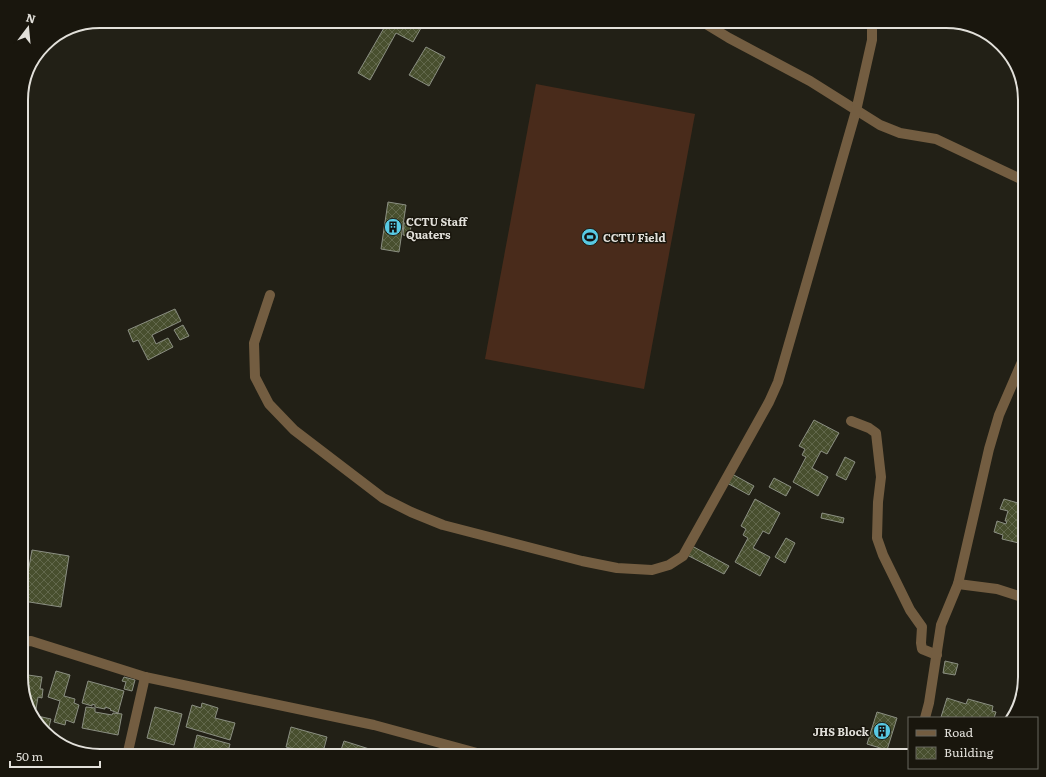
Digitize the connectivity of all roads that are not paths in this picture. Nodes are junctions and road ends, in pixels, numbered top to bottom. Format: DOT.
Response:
graph roads {
  1 [pos="713,28"];
  2 [pos="872,28"];
  3 [pos="856,111"];
  4 [pos="1018,177"];
  5 [pos="270,295"];
  6 [pos="1018,372"];
  7 [pos="851,421"];
  8 [pos="958,584"];
  9 [pos="1018,596"];
  10 [pos="28,642"];
  11 [pos="937,655"];
  12 [pos="145,677"];
  13 [pos="925,717"];
  14 [pos="129,749"];
  15 [pos="462,749"];
  1 -- 3 [label="street"];
  2 -- 3 [label="street"];
  3 -- 4 [label="street"];
  3 -- 5 [label="street"];
  6 -- 8 [label="street"];
  7 -- 11 [label="street"];
  8 -- 9 [label="street"];
  8 -- 11 [label="street"];
  10 -- 12 [label="street"];
  11 -- 13 [label="street"];
  12 -- 14 [label="street"];
  12 -- 15 [label="street"];
}
